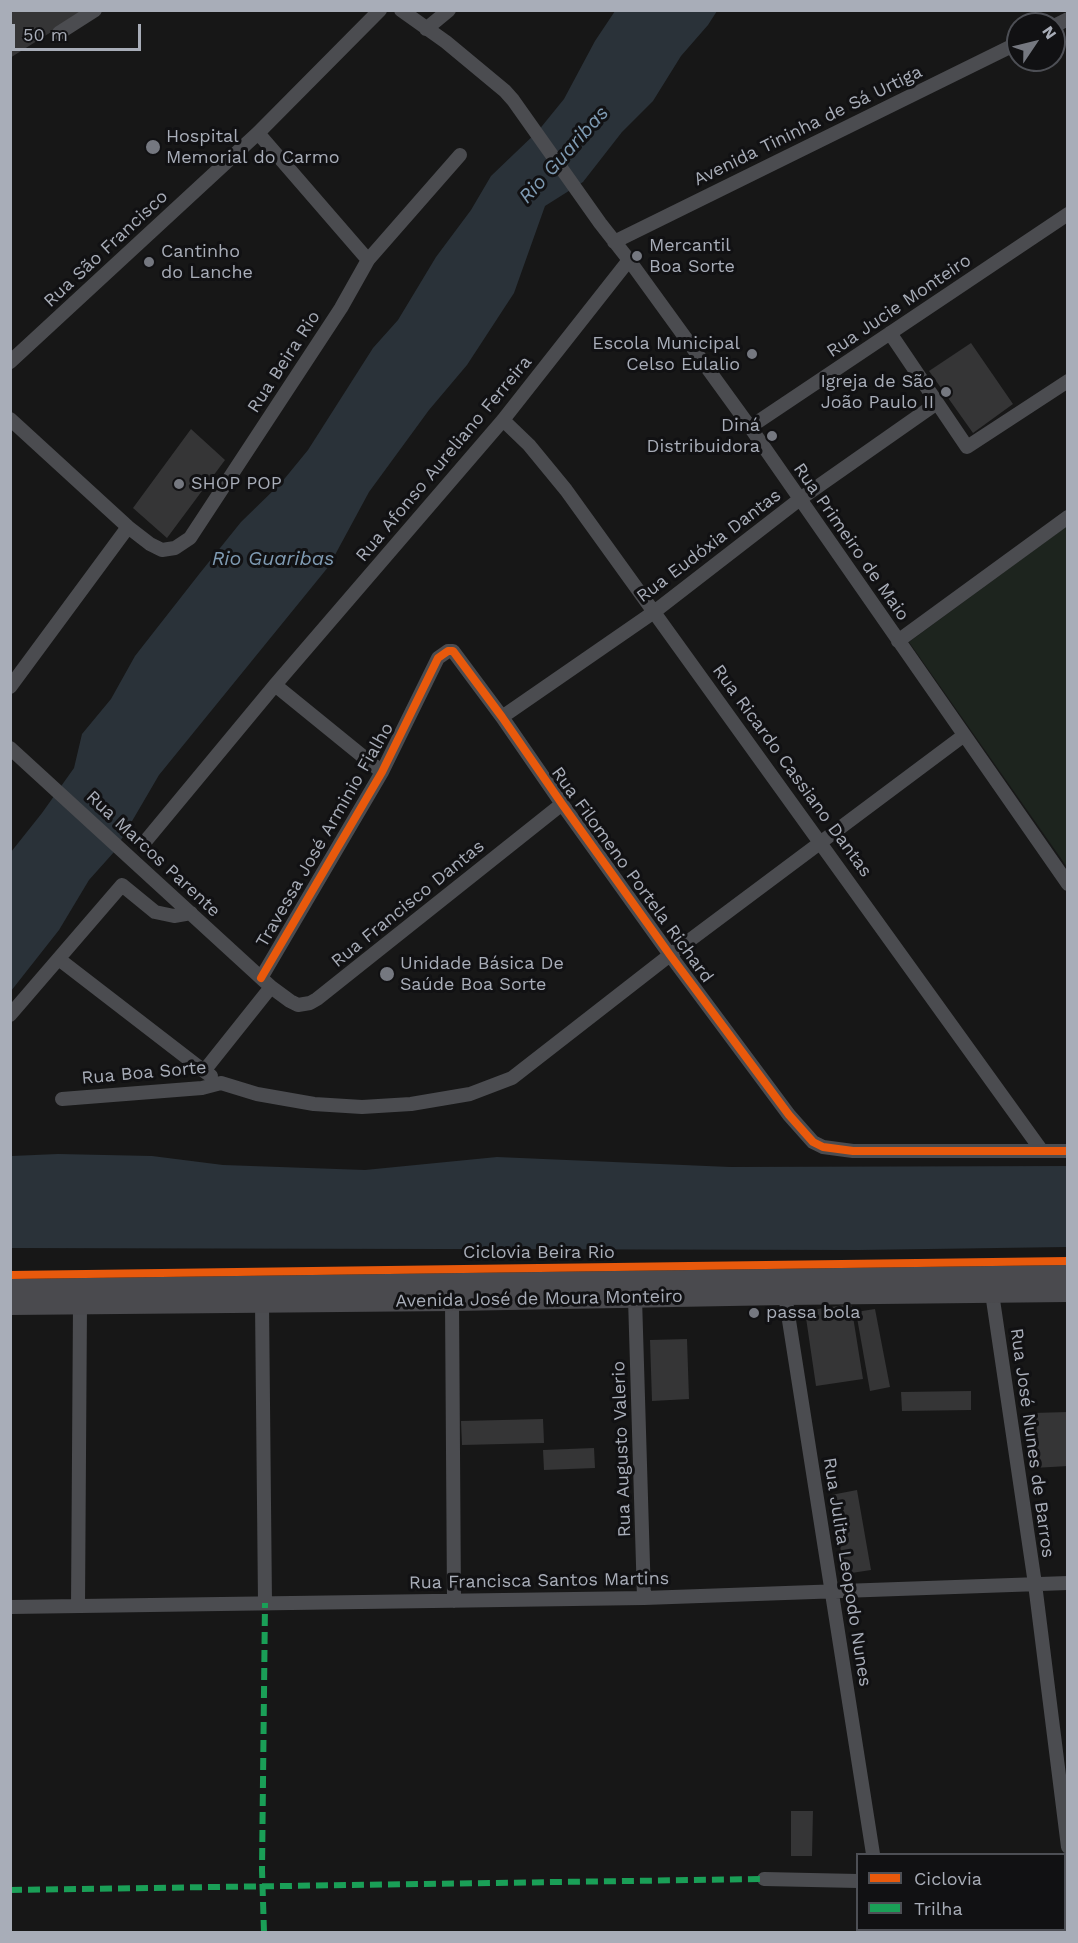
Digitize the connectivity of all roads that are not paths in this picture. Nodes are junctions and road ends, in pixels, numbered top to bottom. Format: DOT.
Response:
graph roads {
  1 [pos="95,10"];
  2 [pos="380,10"];
  3 [pos="401,10"];
  4 [pos="449,10"];
  5 [pos="426,29"];
  6 [pos="60,33"];
  7 [pos="1006,49"];
  8 [pos="258,133"];
  9 [pos="460,155"];
  10 [pos="1068,214"];
  11 [pos="615,242"];
  12 [pos="368,260"];
  13 [pos="629,260"];
  14 [pos="890,333"];
  15 [pos="10,362"];
  16 [pos="1068,381"];
  17 [pos="937,403"];
  18 [pos="10,418"];
  19 [pos="503,420"];
  20 [pos="750,427"];
  21 [pos="800,499"];
  22 [pos="1068,517"];
  23 [pos="128,527"];
  24 [pos="654,612"];
  25 [pos="898,641"];
  26 [pos="453,651"];
  27 [pos="275,685"];
  28 [pos="10,687"];
  29 [pos="502,717"];
  30 [pos="963,736"];
  31 [pos="10,748"];
  32 [pos="382,772"];
  33 [pos="562,804"];
  34 [pos="144,843"];
  35 [pos="822,843"];
  36 [pos="1068,884"];
  37 [pos="190,913"];
  38 [pos="670,955"];
  39 [pos="60,960"];
  40 [pos="266,982"];
  41 [pos="10,1015"];
  42 [pos="204,1071"];
  43 [pos="221,1083"];
  44 [pos="62,1099"];
  45 [pos="1042,1151"];
  46 [pos="1068,1151"];
  47 [pos="1068,1275"];
  48 [pos="10,1289"];
  49 [pos="1068,1292"];
  50 [pos="992,1293"];
  51 [pos="785,1295"];
  52 [pos="635,1298"];
  53 [pos="452,1301"];
  54 [pos="262,1303"];
  55 [pos="80,1304"];
  56 [pos="10,1305"];
  57 [pos="1068,1583"];
  58 [pos="1035,1584"];
  59 [pos="832,1591"];
  60 [pos="644,1598"];
  61 [pos="454,1601"];
  62 [pos="265,1604"];
  63 [pos="78,1606"];
  64 [pos="10,1607"];
  65 [pos="1068,1847"];
  66 [pos="873,1853"];
  67 [pos="764,1879"];
  68 [pos="856,1881"];
  1 -- 6 [label="street"];
  2 -- 8 [label="street, Rua São Francisco"];
  3 -- 5 [label="street, Rua Primeiro de Maio"];
  4 -- 5 [label="street"];
  5 -- 11 [label="street, Rua Primeiro de Maio"];
  7 -- 11 [label="street, Avenida Tininha de Sá Urtiga"];
  8 -- 12 [label="street"];
  8 -- 15 [label="street, Rua São Francisco"];
  9 -- 12 [label="street, Rua Beira Rio"];
  10 -- 14 [label="street, Rua Jucie Monteiro"];
  11 -- 13 [label="street, Rua Primeiro de Maio"];
  12 -- 23 [label="street, Rua Beira Rio"];
  13 -- 19 [label="street, Rua Afonso Aureliano Ferreira"];
  13 -- 20 [label="street, Rua Primeiro de Maio"];
  14 -- 17 [label="street"];
  14 -- 20 [label="street, Rua Jucie Monteiro"];
  16 -- 17 [label="street"];
  17 -- 21 [label="street, Rua Eudóxia Dantas"];
  18 -- 23 [label="street"];
  19 -- 24 [label="street, Rua Ricardo Cassiano Dantas"];
  19 -- 27 [label="street, Rua Afonso Aureliano Ferreira"];
  20 -- 21 [label="street, Rua Primeiro de Maio"];
  21 -- 24 [label="street, Rua Eudóxia Dantas"];
  21 -- 25 [label="street, Rua Primeiro de Maio"];
  22 -- 25 [label="street"];
  23 -- 28 [label="street"];
  24 -- 29 [label="street, Rua Eudóxia Dantas"];
  24 -- 35 [label="street, Rua Ricardo Cassiano Dantas"];
  25 -- 30 [label="street, Rua Primeiro de Maio"];
  26 -- 29 [label="street, Rua Filomeno Portela Richard"];
  26 -- 32 [label="street, Travessa José Arminio Fialho"];
  27 -- 32 [label="street"];
  27 -- 34 [label="street, Rua Afonso Aureliano Ferreira"];
  29 -- 33 [label="street, Rua Filomeno Portela Richard"];
  30 -- 35 [label="street, Rua Boa Sorte"];
  30 -- 36 [label="street, Rua Primeiro de Maio"];
  31 -- 37 [label="street, Rua Marcos Parente"];
  32 -- 40 [label="street, Travessa José Arminio Fialho"];
  33 -- 38 [label="street, Rua Filomeno Portela Richard"];
  33 -- 40 [label="street, Rua Francisco Dantas"];
  35 -- 38 [label="street, Rua Boa Sorte"];
  35 -- 45 [label="street, Rua Ricardo Cassiano Dantas"];
  37 -- 39 [label="street"];
  37 -- 40 [label="street, Rua Marcos Parente"];
  38 -- 43 [label="street, Rua Boa Sorte"];
  38 -- 45 [label="street, Rua Filomeno Portela Richard"];
  39 -- 41 [label="street"];
  39 -- 42 [label="street"];
  40 -- 42 [label="street, Travessa José Arminio Fialho"];
  42 -- 43 [label="street"];
  43 -- 44 [label="street, Rua Boa Sorte"];
  45 -- 46 [label="street, Rua Filomeno Portela Richard"];
  47 -- 48 [label="main road, Avenida José de Moura Monteiro"];
  49 -- 50 [label="main road, Avenida José de Moura Monteiro"];
  50 -- 51 [label="main road, Avenida José de Moura Monteiro"];
  50 -- 58 [label="street, Rua José Nunes de Barros"];
  51 -- 52 [label="main road, Avenida José de Moura Monteiro"];
  51 -- 59 [label="street, Rua Julita Leopodo Nunes"];
  52 -- 53 [label="main road, Avenida José de Moura Monteiro"];
  52 -- 60 [label="street, Rua Augusto Valerio"];
  53 -- 54 [label="main road, Avenida José de Moura Monteiro"];
  53 -- 61 [label="street"];
  54 -- 55 [label="main road, Avenida José de Moura Monteiro"];
  54 -- 62 [label="street"];
  55 -- 56 [label="main road, Avenida José de Moura Monteiro"];
  55 -- 63 [label="street"];
  57 -- 58 [label="street, Rua Francisca Santos Martins"];
  58 -- 59 [label="street, Rua Francisca Santos Martins"];
  58 -- 65 [label="street, Rua José Nunes de Barros"];
  59 -- 60 [label="street, Rua Francisca Santos Martins"];
  59 -- 66 [label="street, Rua Julita Leopodo Nunes"];
  60 -- 61 [label="street, Rua Francisca Santos Martins"];
  61 -- 62 [label="street, Rua Francisca Santos Martins"];
  62 -- 63 [label="street, Rua Francisca Santos Martins"];
  63 -- 64 [label="street, Rua Francisca Santos Martins"];
  67 -- 68 [label="street"];
}
